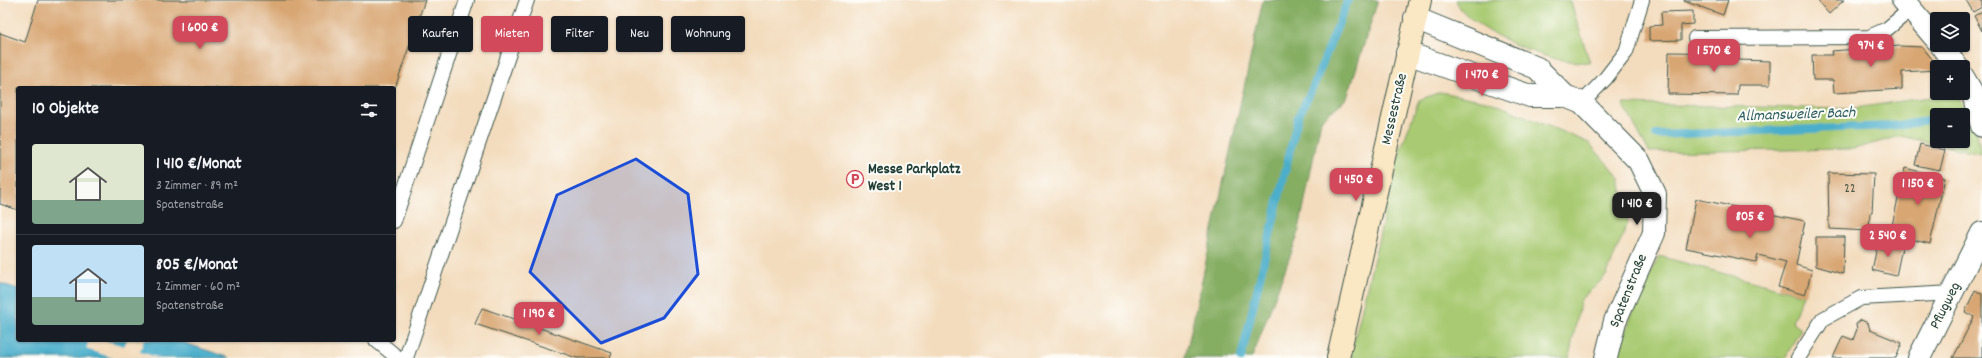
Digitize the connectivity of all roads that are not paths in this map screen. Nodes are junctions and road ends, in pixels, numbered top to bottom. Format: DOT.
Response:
graph roads {
  1 [pos="467,0"];
  2 [pos="527,0"];
  3 [pos="1642,0"];
  4 [pos="1907,4"];
  5 [pos="1417,9"];
  6 [pos="1930,32"];
  7 [pos="1695,38"];
  8 [pos="1407,53"];
  9 [pos="1970,89"];
  10 [pos="1574,100"];
  11 [pos="1982,126"];
  12 [pos="396,215"];
  13 [pos="1982,233"];
  14 [pos="1953,293"];
  15 [pos="378,342"];
  16 [pos="398,358"];
  17 [pos="406,358"];
  18 [pos="1338,358"];
  19 [pos="1606,358"];
  20 [pos="1798,358"];
  21 [pos="1919,358"];
  1 -- 12 [label="lane"];
  2 -- 17 [label="lane"];
  3 -- 10 [label="lane"];
  4 -- 6 [label="street"];
  4 -- 7 [label="lane"];
  5 -- 8 [label="street, Messestraße"];
  5 -- 10 [label="street, Spatenstraße"];
  8 -- 10 [label="street"];
  8 -- 18 [label="street, Messestraße"];
  9 -- 11 [label="street"];
  10 -- 19 [label="street, Spatenstraße"];
  13 -- 14 [label="street, Pflugweg"];
  14 -- 20 [label="lane"];
  14 -- 21 [label="street, Pflugweg"];
  15 -- 16 [label="lane"];
}
